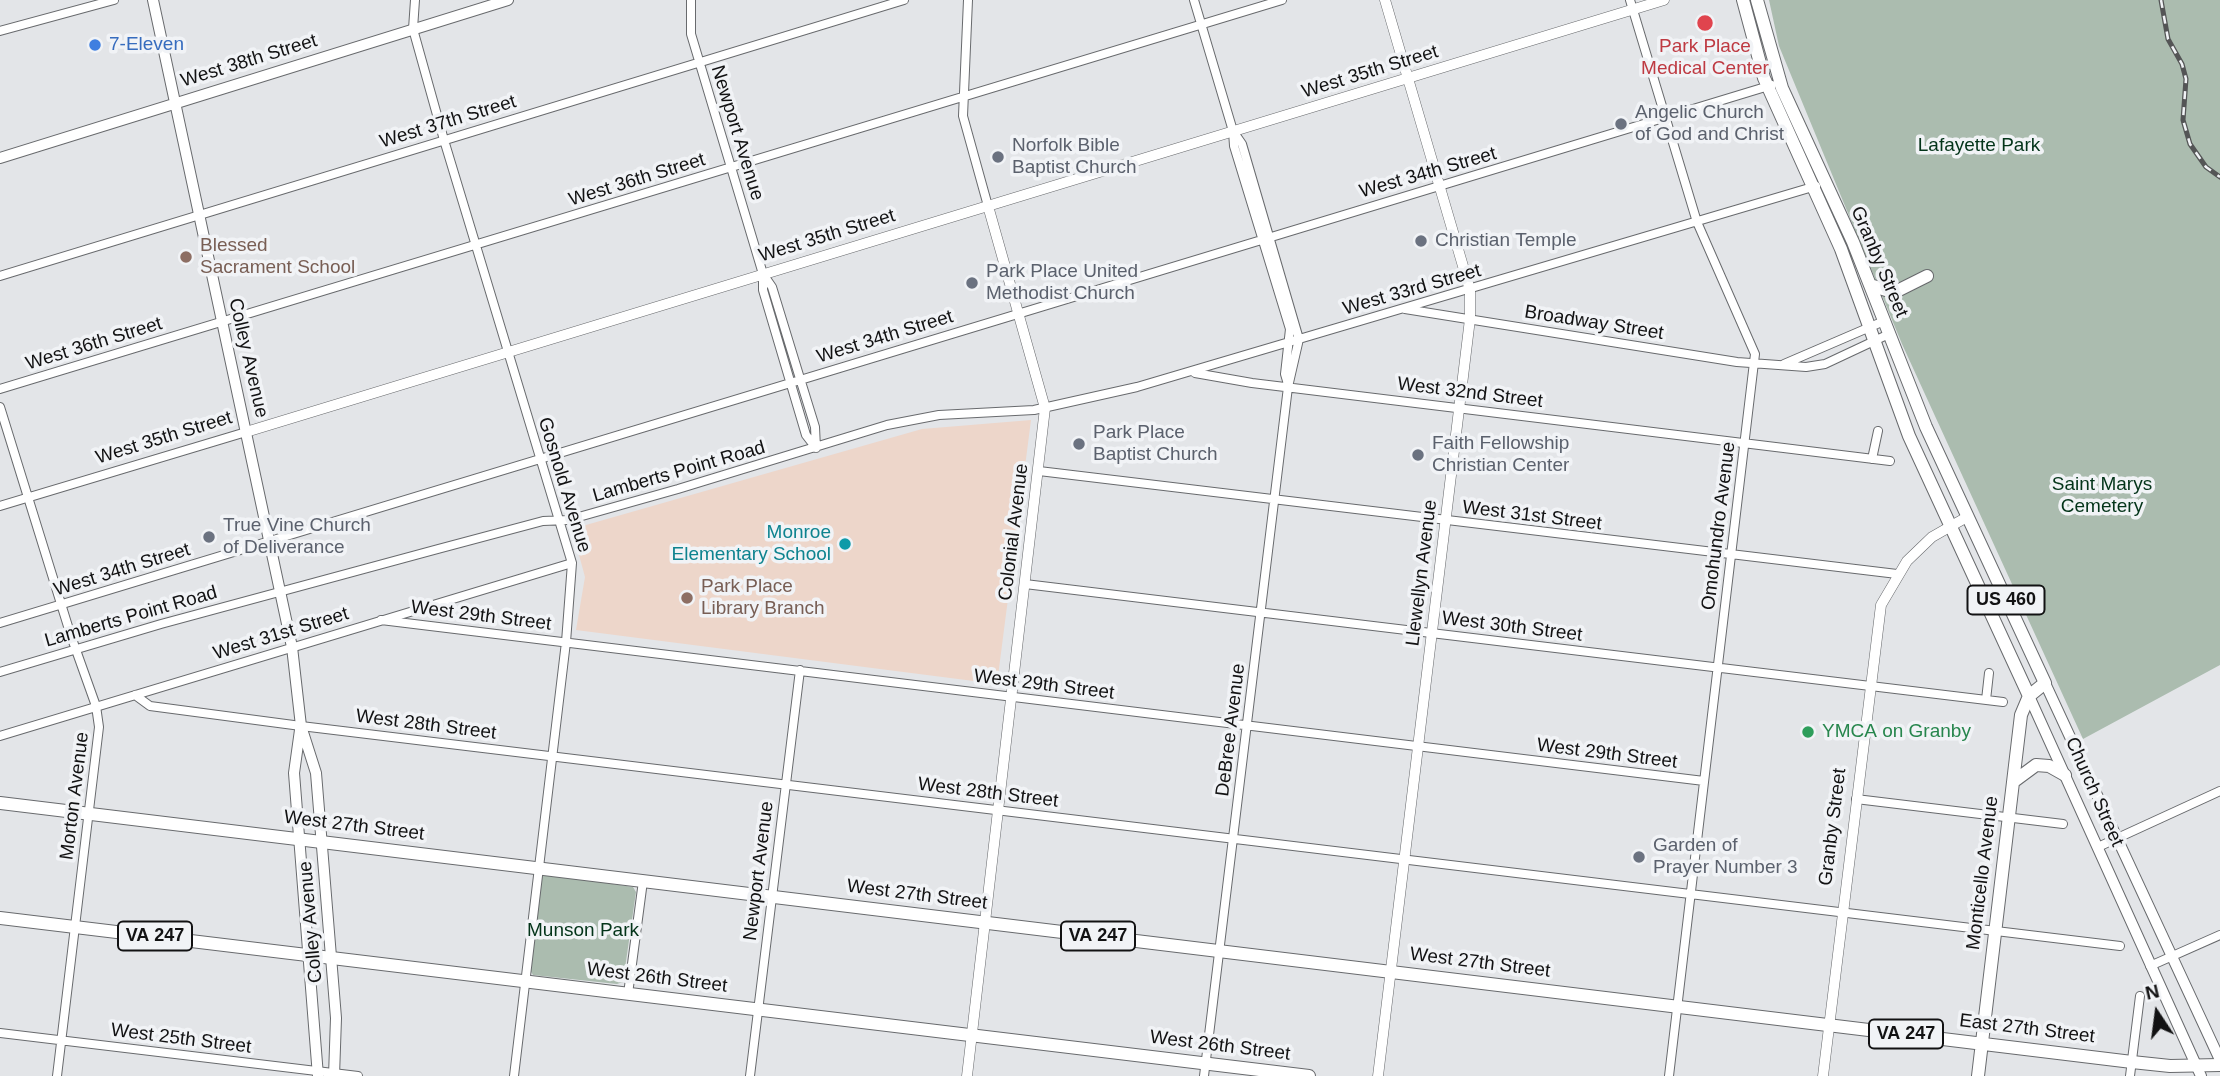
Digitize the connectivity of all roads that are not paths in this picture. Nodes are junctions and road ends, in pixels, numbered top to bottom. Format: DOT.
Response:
graph roads {
  1 [pos="114,0"];
  2 [pos="153,0"];
  3 [pos="415,0"];
  4 [pos="509,0"];
  5 [pos="691,0"];
  6 [pos="904,0"];
  7 [pos="968,0"];
  8 [pos="1194,0"];
  9 [pos="1282,0"];
  10 [pos="1385,0"];
  11 [pos="1664,0"];
  12 [pos="1743,0"];
  13 [pos="1757,0"];
  14 [pos="1631,5"];
  15 [pos="1202,24"];
  16 [pos="413,29"];
  17 [pos="0,31"];
  18 [pos="699,62"];
  19 [pos="1409,78"];
  20 [pos="1773,84"];
  21 [pos="964,97"];
  22 [pos="175,102"];
  23 [pos="1665,117"];
  24 [pos="1233,131"];
  25 [pos="444,140"];
  26 [pos="0,158"];
  27 [pos="731,167"];
  28 [pos="1441,184"];
  29 [pos="1819,185"];
  30 [pos="988,206"];
  31 [pos="198,215"];
  32 [pos="1697,222"];
  33 [pos="1266,237"];
  34 [pos="475,245"];
  35 [pos="763,274"];
  36 [pos="0,276"];
  37 [pos="1927,276"];
  38 [pos="1870,285"];
  39 [pos="1470,290"];
  40 [pos="1402,309"];
  41 [pos="1019,313"];
  42 [pos="1470,319"];
  43 [pos="1884,321"];
  44 [pos="222,322"];
  45 [pos="1869,327"];
  46 [pos="1889,334"];
  47 [pos="1294,340"];
  48 [pos="1874,342"];
  49 [pos="507,352"];
  50 [pos="1755,364"];
  51 [pos="1782,365"];
  52 [pos="1191,372"];
  53 [pos="800,379"];
  54 [pos="790,382"];
  55 [pos="1289,387"];
  56 [pos="0,389"];
  57 [pos="0,407"];
  58 [pos="1045,408"];
  59 [pos="1460,408"];
  60 [pos="1878,431"];
  61 [pos="246,432"];
  62 [pos="1745,443"];
  63 [pos="816,448"];
  64 [pos="540,458"];
  65 [pos="1872,459"];
  66 [pos="1890,461"];
  67 [pos="1039,471"];
  68 [pos="28,498"];
  69 [pos="1275,500"];
  70 [pos="0,506"];
  71 [pos="1967,517"];
  72 [pos="559,520"];
  73 [pos="1446,522"];
  74 [pos="1949,526"];
  75 [pos="270,541"];
  76 [pos="1731,556"];
  77 [pos="572,564"];
  78 [pos="1897,574"];
  79 [pos="1025,584"];
  80 [pos="281,592"];
  81 [pos="61,605"];
  82 [pos="1261,613"];
  83 [pos="381,620"];
  84 [pos="0,623"];
  85 [pos="1432,633"];
  86 [pos="566,642"];
  87 [pos="292,647"];
  88 [pos="75,649"];
  89 [pos="1717,669"];
  90 [pos="800,670"];
  91 [pos="0,672"];
  92 [pos="1989,673"];
  93 [pos="2045,683"];
  94 [pos="1870,687"];
  95 [pos="135,695"];
  96 [pos="1011,696"];
  97 [pos="2029,696"];
  98 [pos="1986,700"];
  99 [pos="2003,702"];
  100 [pos="96,706"];
  101 [pos="301,726"];
  102 [pos="1247,726"];
  103 [pos="0,736"];
  104 [pos="1418,747"];
  105 [pos="552,756"];
  106 [pos="2066,775"];
  107 [pos="1703,781"];
  108 [pos="2012,782"];
  109 [pos="786,785"];
  110 [pos="2220,791"];
  111 [pos="1856,799"];
  112 [pos="0,803"];
  113 [pos="998,810"];
  114 [pos="88,814"];
  115 [pos="2008,818"];
  116 [pos="2063,824"];
  117 [pos="1233,838"];
  118 [pos="299,839"];
  119 [pos="2117,839"];
  120 [pos="322,841"];
  121 [pos="2098,847"];
  122 [pos="1404,859"];
  123 [pos="539,868"];
  124 [pos="643,881"];
  125 [pos="1690,893"];
  126 [pos="772,897"];
  127 [pos="1842,912"];
  128 [pos="0,918"];
  129 [pos="986,922"];
  130 [pos="75,927"];
  131 [pos="1995,930"];
  132 [pos="2220,934"];
  133 [pos="2120,946"];
  134 [pos="1220,951"];
  135 [pos="309,954"];
  136 [pos="332,957"];
  137 [pos="2172,957"];
  138 [pos="2150,966"];
  139 [pos="1390,972"];
  140 [pos="525,981"];
  141 [pos="628,994"];
  142 [pos="2140,996"];
  143 [pos="1677,1007"];
  144 [pos="758,1010"];
  145 [pos="1829,1024"];
  146 [pos="0,1033"];
  147 [pos="972,1035"];
  148 [pos="61,1041"];
  149 [pos="1983,1043"];
  150 [pos="2220,1060"];
  151 [pos="2132,1062"];
  152 [pos="2220,1065"];
  153 [pos="1205,1070"];
  154 [pos="2199,1071"];
  155 [pos="318,1074"];
  156 [pos="335,1075"];
  157 [pos="57,1076"];
  158 [pos="351,1076"];
  159 [pos="358,1076"];
  160 [pos="514,1076"];
  161 [pos="750,1076"];
  162 [pos="967,1076"];
  163 [pos="1309,1076"];
  164 [pos="1378,1076"];
  165 [pos="1669,1076"];
  166 [pos="1823,1076"];
  167 [pos="1978,1076"];
  168 [pos="2130,1076"];
  1 -- 17 [label="street"];
  2 -- 22 [label="main road, Colley Avenue"];
  3 -- 16 [label="street, Gosnold Avenue"];
  4 -- 16 [label="main road, West 38th Street"];
  5 -- 18 [label="street, Newport Avenue"];
  6 -- 18 [label="street, West 37th Street"];
  7 -- 21 [label="street, Colonial Avenue"];
  8 -- 15 [label="street, DeBree Avenue"];
  9 -- 15 [label="street, West 36th Street"];
  10 -- 19 [label="street, Llewellyn Avenue"];
  11 -- 14 [label="street, West 35th Street"];
  12 -- 20 [label="main road, Granby Street / US 460"];
  13 -- 20 [label="main road, Granby Street / US 460"];
  14 -- 19 [label="street, West 35th Street"];
  14 -- 23 [label="street, Omohundro Avenue"];
  15 -- 21 [label="street, West 36th Street"];
  15 -- 24 [label="street, DeBree Avenue"];
  16 -- 22 [label="main road, West 38th Street"];
  16 -- 25 [label="street, Gosnold Avenue"];
  18 -- 25 [label="street, West 37th Street"];
  18 -- 27 [label="street, Newport Avenue"];
  19 -- 24 [label="street, West 35th Street"];
  19 -- 28 [label="street, Llewellyn Avenue"];
  20 -- 23 [label="street, West 34th Street"];
  20 -- 29 [label="main road, Granby Street / US 460"];
  21 -- 27 [label="street, West 36th Street"];
  21 -- 30 [label="street, Colonial Avenue"];
  22 -- 26 [label="main road, West 38th Street"];
  22 -- 31 [label="main road, Colley Avenue"];
  23 -- 28 [label="street, West 34th Street"];
  23 -- 32 [label="street, Omohundro Avenue"];
  24 -- 30 [label="street, West 35th Street"];
  24 -- 33 [label="street, DeBree Avenue"];
  25 -- 31 [label="street, West 37th Street"];
  25 -- 34 [label="street, Gosnold Avenue"];
  27 -- 34 [label="street, West 36th Street"];
  27 -- 35 [label="street, Newport Avenue"];
  28 -- 33 [label="street, West 34th Street"];
  28 -- 39 [label="street, Llewellyn Avenue"];
  29 -- 32 [label="street, West 33rd Street"];
  29 -- 38 [label="main road, Granby Street / US 460"];
  29 -- 45 [label="main road, Granby Street / US 460"];
  30 -- 35 [label="street, West 35th Street"];
  30 -- 41 [label="street, Colonial Avenue"];
  31 -- 36 [label="street, West 37th Street"];
  31 -- 44 [label="main road, Colley Avenue"];
  32 -- 39 [label="street, West 33rd Street"];
  32 -- 50 [label="street, Omohundro Avenue"];
  33 -- 41 [label="street, West 34th Street"];
  33 -- 47 [label="street, DeBree Avenue"];
  34 -- 44 [label="street, West 36th Street"];
  34 -- 49 [label="street, Gosnold Avenue"];
  35 -- 49 [label="street, West 35th Street"];
  35 -- 53 [label="street, Newport Avenue"];
  35 -- 54 [label="street, Newport Avenue"];
  37 -- 38 [label="main road"];
  38 -- 43 [label="main road, Granby Street / US 460"];
  39 -- 40 [label="street, West 33rd Street"];
  39 -- 42 [label="street, Llewellyn Avenue"];
  40 -- 42 [label="street, Broadway Street"];
  40 -- 47 [label="street, West 33rd Street"];
  41 -- 53 [label="street, West 34th Street"];
  41 -- 58 [label="street, Colonial Avenue"];
  42 -- 50 [label="street, Broadway Street"];
  42 -- 59 [label="street, Llewellyn Avenue"];
  43 -- 45 [label="street, Broadway Street"];
  43 -- 46 [label="main road, Granby Street / US 460"];
  44 -- 56 [label="street, West 36th Street"];
  44 -- 61 [label="main road, Colley Avenue"];
  45 -- 48 [label="main road, Granby Street / US 460"];
  45 -- 51 [label="street, Broadway Street"];
  46 -- 48 [label="street, Broadway Street"];
  46 -- 71 [label="main road, Granby Street / US 460"];
  47 -- 52 [label="street, West 33rd Street"];
  47 -- 55 [label="street, DeBree Avenue"];
  48 -- 51 [label="street, Broadway Street"];
  48 -- 74 [label="main road, Granby Street / US 460"];
  49 -- 61 [label="street, West 35th Street"];
  49 -- 64 [label="street, Gosnold Avenue"];
  50 -- 51 [label="street, Broadway Street"];
  50 -- 62 [label="street, Omohundro Avenue"];
  52 -- 55 [label="street, West 32nd Street"];
  52 -- 58 [label="street, West 33rd Street"];
  53 -- 54 [label="street, West 34th Street"];
  53 -- 63 [label="street, Newport Avenue"];
  54 -- 63 [label="street, Newport Avenue"];
  54 -- 64 [label="street, West 34th Street"];
  55 -- 59 [label="street, West 32nd Street"];
  55 -- 69 [label="street, DeBree Avenue"];
  57 -- 68 [label="street, Morton Avenue"];
  58 -- 63 [label="street, Lamberts Point Road"];
  58 -- 67 [label="street, Colonial Avenue"];
  59 -- 62 [label="street, West 32nd Street"];
  59 -- 73 [label="street, Llewellyn Avenue"];
  60 -- 65 [label="street"];
  61 -- 68 [label="street, West 35th Street"];
  61 -- 75 [label="main road, Colley Avenue"];
  62 -- 65 [label="street, West 32nd Street"];
  62 -- 76 [label="street, Omohundro Avenue"];
  63 -- 72 [label="street, Lamberts Point Road"];
  64 -- 72 [label="street, Gosnold Avenue"];
  64 -- 75 [label="street, West 34th Street"];
  65 -- 66 [label="street, West 32nd Street"];
  67 -- 69 [label="street, West 31st Street"];
  67 -- 79 [label="street, Colonial Avenue"];
  68 -- 70 [label="street, West 35th Street"];
  68 -- 81 [label="street, Morton Avenue"];
  69 -- 73 [label="street, West 31st Street"];
  69 -- 82 [label="street, DeBree Avenue"];
  71 -- 74 [label="street, Granby Street"];
  71 -- 93 [label="main road, Church Street / US 460"];
  72 -- 77 [label="street, Gosnold Avenue"];
  72 -- 80 [label="street, Lamberts Point Road"];
  73 -- 76 [label="street, West 31st Street"];
  73 -- 85 [label="street, Llewellyn Avenue"];
  74 -- 78 [label="street, Granby Street"];
  74 -- 97 [label="main road, Church Street / US 460"];
  75 -- 80 [label="main road, Colley Avenue"];
  75 -- 81 [label="street, West 34th Street"];
  76 -- 78 [label="street, West 31st Street"];
  76 -- 89 [label="street, Omohundro Avenue"];
  77 -- 83 [label="street, West 31st Street"];
  77 -- 86 [label="street, Gosnold Avenue"];
  78 -- 94 [label="street, Granby Street"];
  79 -- 82 [label="street, West 30th Street"];
  79 -- 96 [label="street, Colonial Avenue"];
  80 -- 87 [label="main road, Colley Avenue"];
  80 -- 88 [label="street, Lamberts Point Road"];
  81 -- 84 [label="street, West 34th Street"];
  81 -- 88 [label="street, Morton Avenue"];
  82 -- 85 [label="street, West 30th Street"];
  82 -- 102 [label="street, DeBree Avenue"];
  83 -- 86 [label="street, West 29th Street"];
  83 -- 87 [label="street, West 31st Street"];
  85 -- 89 [label="street, West 30th Street"];
  85 -- 104 [label="street, Llewellyn Avenue"];
  86 -- 90 [label="street, West 29th Street"];
  86 -- 105 [label="street, Gosnold Avenue"];
  87 -- 95 [label="street, West 31st Street"];
  87 -- 101 [label="main road, Colley Avenue"];
  88 -- 91 [label="street, Lamberts Point Road"];
  88 -- 100 [label="street, Morton Avenue"];
  89 -- 94 [label="street, West 30th Street"];
  89 -- 107 [label="street, Omohundro Avenue"];
  90 -- 96 [label="street, West 29th Street"];
  90 -- 109 [label="street, Newport Avenue"];
  92 -- 98 [label="street"];
  93 -- 97 [label="main road"];
  93 -- 119 [label="main road, Church Street"];
  94 -- 98 [label="street, West 30th Street"];
  94 -- 111 [label="street, Granby Street"];
  95 -- 100 [label="street, West 31st Street"];
  95 -- 101 [label="street, West 28th Street"];
  96 -- 102 [label="street, West 29th Street"];
  96 -- 113 [label="street, Colonial Avenue"];
  97 -- 106 [label="main road, Church Street"];
  97 -- 108 [label="main road, Monticello Avenue"];
  98 -- 99 [label="street, West 30th Street"];
  100 -- 103 [label="street, West 31st Street"];
  100 -- 114 [label="street, Morton Avenue"];
  101 -- 105 [label="street, West 28th Street"];
  101 -- 118 [label="main road, Colley Avenue"];
  101 -- 120 [label="main road, Colley Avenue"];
  102 -- 104 [label="street, West 29th Street"];
  102 -- 117 [label="street, DeBree Avenue"];
  104 -- 107 [label="street, West 29th Street"];
  104 -- 122 [label="street, Llewellyn Avenue"];
  105 -- 109 [label="street, West 28th Street"];
  105 -- 123 [label="street, Gosnold Avenue"];
  106 -- 108 [label="main road"];
  106 -- 121 [label="main road, Church Street"];
  107 -- 125 [label="street, Omohundro Avenue"];
  108 -- 115 [label="main road, Monticello Avenue"];
  109 -- 113 [label="street, West 28th Street"];
  109 -- 126 [label="street, Newport Avenue"];
  110 -- 119 [label="street"];
  111 -- 115 [label="street"];
  111 -- 127 [label="street, Granby Street"];
  112 -- 114 [label="main road, West 27th Street / VA 247"];
  113 -- 117 [label="street, West 28th Street"];
  113 -- 129 [label="street, Colonial Avenue"];
  114 -- 118 [label="main road, West 27th Street / VA 247"];
  114 -- 130 [label="street, Morton Avenue"];
  115 -- 116 [label="street"];
  115 -- 131 [label="main road, Monticello Avenue"];
  117 -- 122 [label="street, West 28th Street"];
  117 -- 134 [label="street, DeBree Avenue"];
  118 -- 120 [label="main road, West 27th Street / VA 247"];
  118 -- 135 [label="main road, Colley Avenue"];
  119 -- 121 [label="street"];
  119 -- 137 [label="main road, Church Street"];
  120 -- 123 [label="main road, West 27th Street / VA 247"];
  120 -- 136 [label="main road, Colley Avenue"];
  121 -- 138 [label="main road, Church Street"];
  122 -- 125 [label="street, West 28th Street"];
  122 -- 139 [label="street, Llewellyn Avenue"];
  123 -- 124 [label="main road, West 27th Street / VA 247"];
  123 -- 140 [label="street, Gosnold Avenue"];
  124 -- 126 [label="main road, West 27th Street / VA 247"];
  124 -- 141 [label="street"];
  125 -- 127 [label="street, West 28th Street"];
  125 -- 143 [label="street, Omohundro Avenue"];
  126 -- 129 [label="main road, West 27th Street / VA 247"];
  126 -- 144 [label="street, Newport Avenue"];
  127 -- 131 [label="street, West 28th Street"];
  127 -- 145 [label="street, Granby Street"];
  128 -- 130 [label="main road, West 26th Street / VA 247"];
  129 -- 134 [label="main road, West 27th Street / VA 247"];
  129 -- 147 [label="street, Colonial Avenue"];
  130 -- 135 [label="main road, West 26th Street / VA 247"];
  130 -- 148 [label="street, Morton Avenue"];
  131 -- 133 [label="street, West 28th Street"];
  131 -- 149 [label="main road, Monticello Avenue"];
  132 -- 137 [label="street"];
  134 -- 139 [label="main road, West 27th Street / VA 247"];
  134 -- 153 [label="street, DeBree Avenue"];
  135 -- 136 [label="main road, West 26th Street / VA 247"];
  135 -- 155 [label="main road, Colley Avenue"];
  136 -- 140 [label="main road, West 26th Street / VA 247"];
  136 -- 156 [label="main road, Colley Avenue"];
  137 -- 138 [label="street"];
  137 -- 150 [label="main road, Church Street"];
  138 -- 154 [label="main road, Church Street"];
  139 -- 143 [label="main road, West 27th Street / VA 247"];
  139 -- 164 [label="street, Llewellyn Avenue"];
  140 -- 141 [label="main road, West 26th Street / VA 247"];
  140 -- 160 [label="street, Gosnold Avenue"];
  141 -- 144 [label="main road, West 26th Street / VA 247"];
  142 -- 151 [label="street"];
  143 -- 145 [label="main road, West 27th Street / VA 247"];
  143 -- 165 [label="street, Omohundro Avenue"];
  144 -- 147 [label="main road, West 26th Street / VA 247"];
  144 -- 161 [label="street, Newport Avenue"];
  145 -- 149 [label="main road, East 27th Street / VA 247"];
  145 -- 166 [label="street, Granby Street"];
  146 -- 148 [label="street, West 25th Street"];
  147 -- 153 [label="main road, West 26th Street / VA 247"];
  147 -- 162 [label="street, Colonial Avenue"];
  148 -- 155 [label="street, West 25th Street"];
  148 -- 157 [label="street, Morton Avenue"];
  149 -- 151 [label="main road, East 27th Street / VA 247"];
  149 -- 167 [label="main road, Monticello Avenue"];
  151 -- 154 [label="main road, East 27th Street / VA 247"];
  151 -- 168 [label="street"];
  152 -- 154 [label="main road, East 27th Street / VA 247"];
  153 -- 163 [label="main road, West 26th Street / VA 247"];
  155 -- 156 [label="street, West 25th Street"];
  156 -- 158 [label="street, West 25th Street"];
  158 -- 159 [label="street, West 25th Street"];
}
